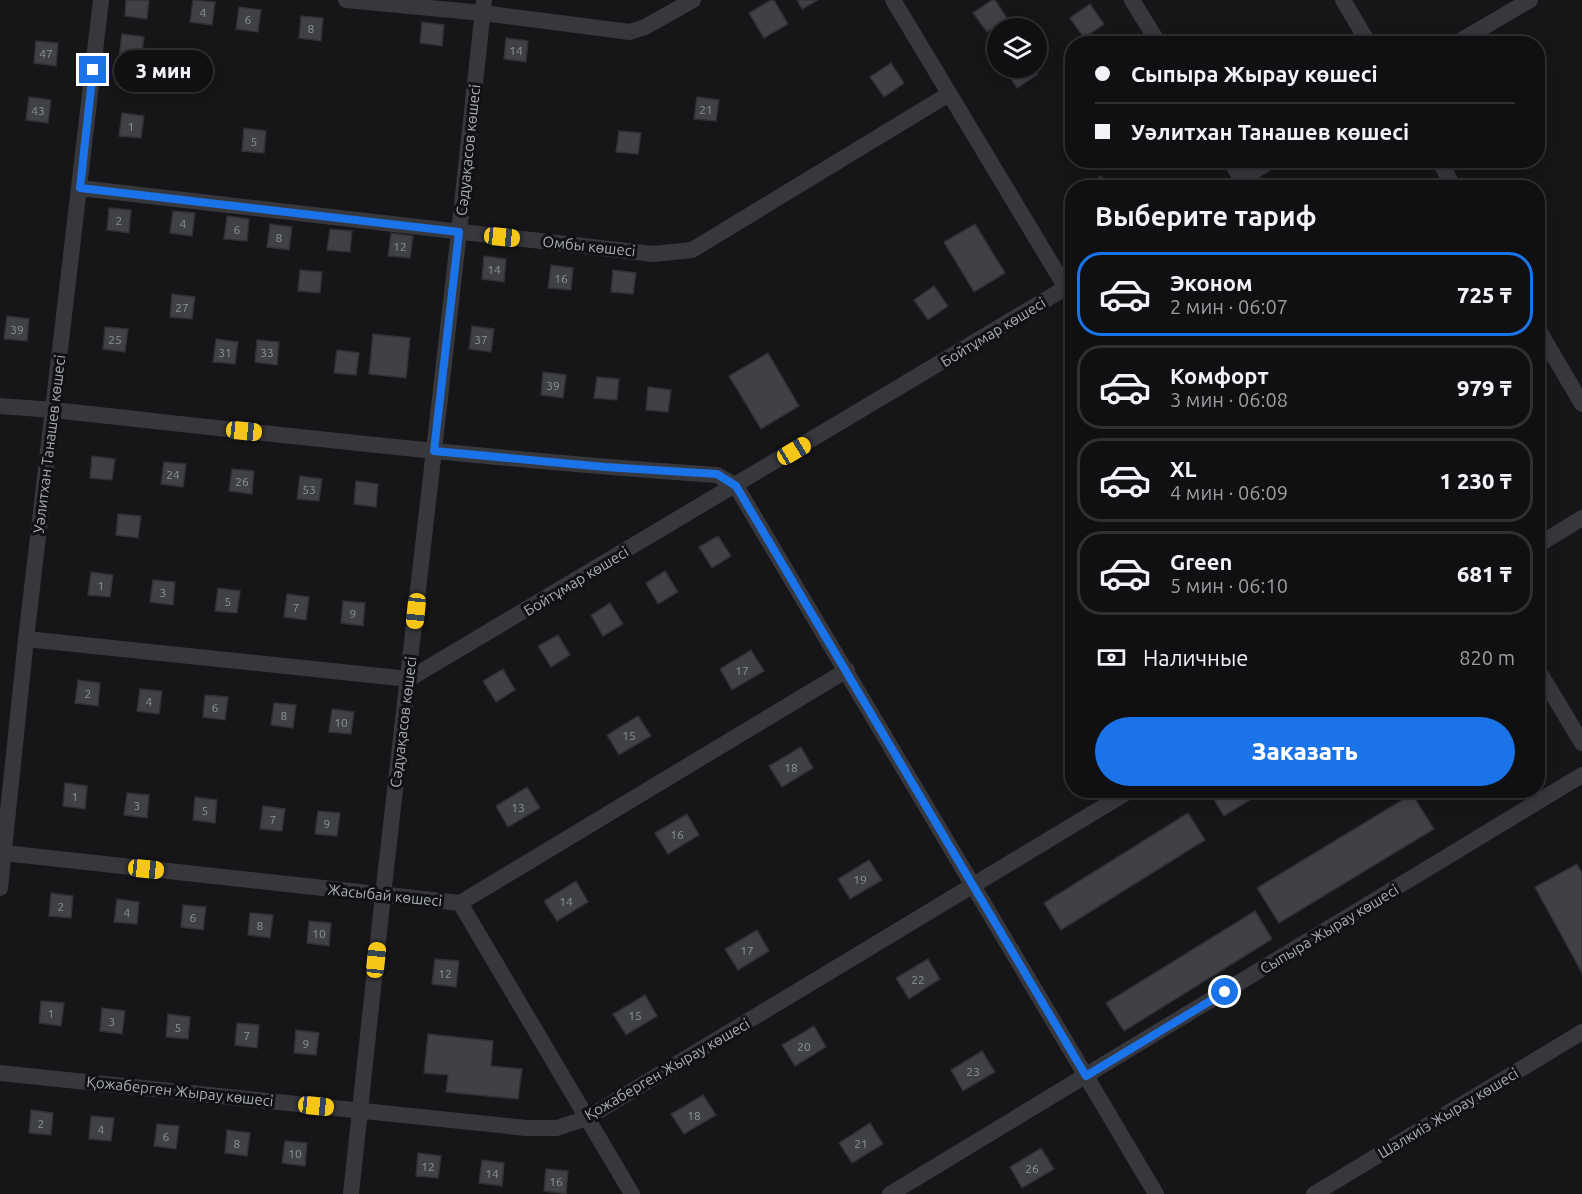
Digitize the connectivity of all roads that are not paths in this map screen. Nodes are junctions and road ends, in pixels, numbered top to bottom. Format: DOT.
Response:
graph roads {
  1 [pos="101,0"];
  2 [pos="346,0"];
  3 [pos="693,0"];
  4 [pos="893,0"];
  5 [pos="1132,0"];
  6 [pos="1342,0"];
  7 [pos="1530,0"];
  8 [pos="483,7"];
  9 [pos="1154,36"];
  10 [pos="1364,36"];
  11 [pos="1469,36"];
  12 [pos="949,94"];
  13 [pos="1261,168"];
  14 [pos="1246,180"];
  15 [pos="80,188"];
  16 [pos="459,232"];
  17 [pos="1065,280"];
  18 [pos="1065,288"];
  19 [pos="1545,341"];
  20 [pos="1582,404"];
  21 [pos="0,406"];
  22 [pos="53,410"];
  23 [pos="434,451"];
  24 [pos="736,486"];
  25 [pos="1582,518"];
  26 [pos="1545,540"];
  27 [pos="26,639"];
  28 [pos="846,670"];
  29 [pos="408,679"];
  30 [pos="1545,682"];
  31 [pos="1582,743"];
  32 [pos="1582,775"];
  33 [pos="1545,797"];
  34 [pos="1118,798"];
  35 [pos="1544,798"];
  36 [pos="4,853"];
  37 [pos="974,886"];
  38 [pos="0,888"];
  39 [pos="383,895"];
  40 [pos="460,903"];
  41 [pos="1582,1032"];
  42 [pos="0,1072"];
  43 [pos="1086,1076"];
  44 [pos="361,1110"];
  45 [pos="587,1118"];
  46 [pos="351,1194"];
  47 [pos="632,1194"];
  48 [pos="890,1194"];
  49 [pos="1156,1194"];
  50 [pos="1314,1194"];
  1 -- 15 [label="street, Уәлитхан Танашев көшесі"];
  2 -- 8 [label="street"];
  3 -- 8 [label="street"];
  4 -- 12 [label="street"];
  5 -- 9 [label="street"];
  6 -- 10 [label="street"];
  7 -- 11 [label="street"];
  8 -- 16 [label="street, Сәдуақасов көшесі"];
  12 -- 16 [label="street, Омбы көшесі"];
  12 -- 17 [label="street"];
  13 -- 14 [label="street"];
  15 -- 16 [label="street, Омбы көшесі"];
  15 -- 22 [label="street, Уәлитхан Танашев көшесі"];
  16 -- 23 [label="street, Сәдуақасов көшесі"];
  18 -- 24 [label="street, Бойтұмар көшесі"];
  19 -- 20 [label="street"];
  21 -- 22 [label="street"];
  22 -- 23 [label="street"];
  22 -- 27 [label="street, Уәлитхан Танашев көшесі"];
  23 -- 24 [label="street"];
  23 -- 29 [label="street, Сәдуақасов көшесі"];
  24 -- 28 [label="street"];
  24 -- 29 [label="street, Бойтұмар көшесі"];
  25 -- 26 [label="street"];
  27 -- 29 [label="street"];
  27 -- 36 [label="street, Уәлитхан Танашев көшесі"];
  28 -- 37 [label="street"];
  28 -- 40 [label="street, Жасыбай көшесі"];
  29 -- 39 [label="street, Сәдуақасов көшесі"];
  30 -- 31 [label="street"];
  32 -- 33 [label="street, Сыпыра Жырау көшесі"];
  34 -- 37 [label="street, Қожаберген Жырау көшесі"];
  35 -- 43 [label="street, Сыпыра Жырау көшесі"];
  36 -- 38 [label="street, Уәлитхан Танашев көшесі"];
  36 -- 39 [label="street, Жасыбай көшесі"];
  37 -- 43 [label="street"];
  37 -- 45 [label="street, Қожаберген Жырау көшесі"];
  39 -- 40 [label="street, Жасыбай көшесі"];
  39 -- 44 [label="street, Сәдуақасов көшесі"];
  40 -- 45 [label="street"];
  41 -- 50 [label="street, Шалкиіз Жырау көшесі"];
  42 -- 44 [label="street, Қожаберген Жырау көшесі"];
  43 -- 48 [label="street, Сыпыра Жырау көшесі"];
  43 -- 49 [label="street"];
  44 -- 45 [label="street, Қожаберген Жырау көшесі"];
  44 -- 46 [label="street, Сәдуақасов көшесі"];
  45 -- 47 [label="street"];
}
